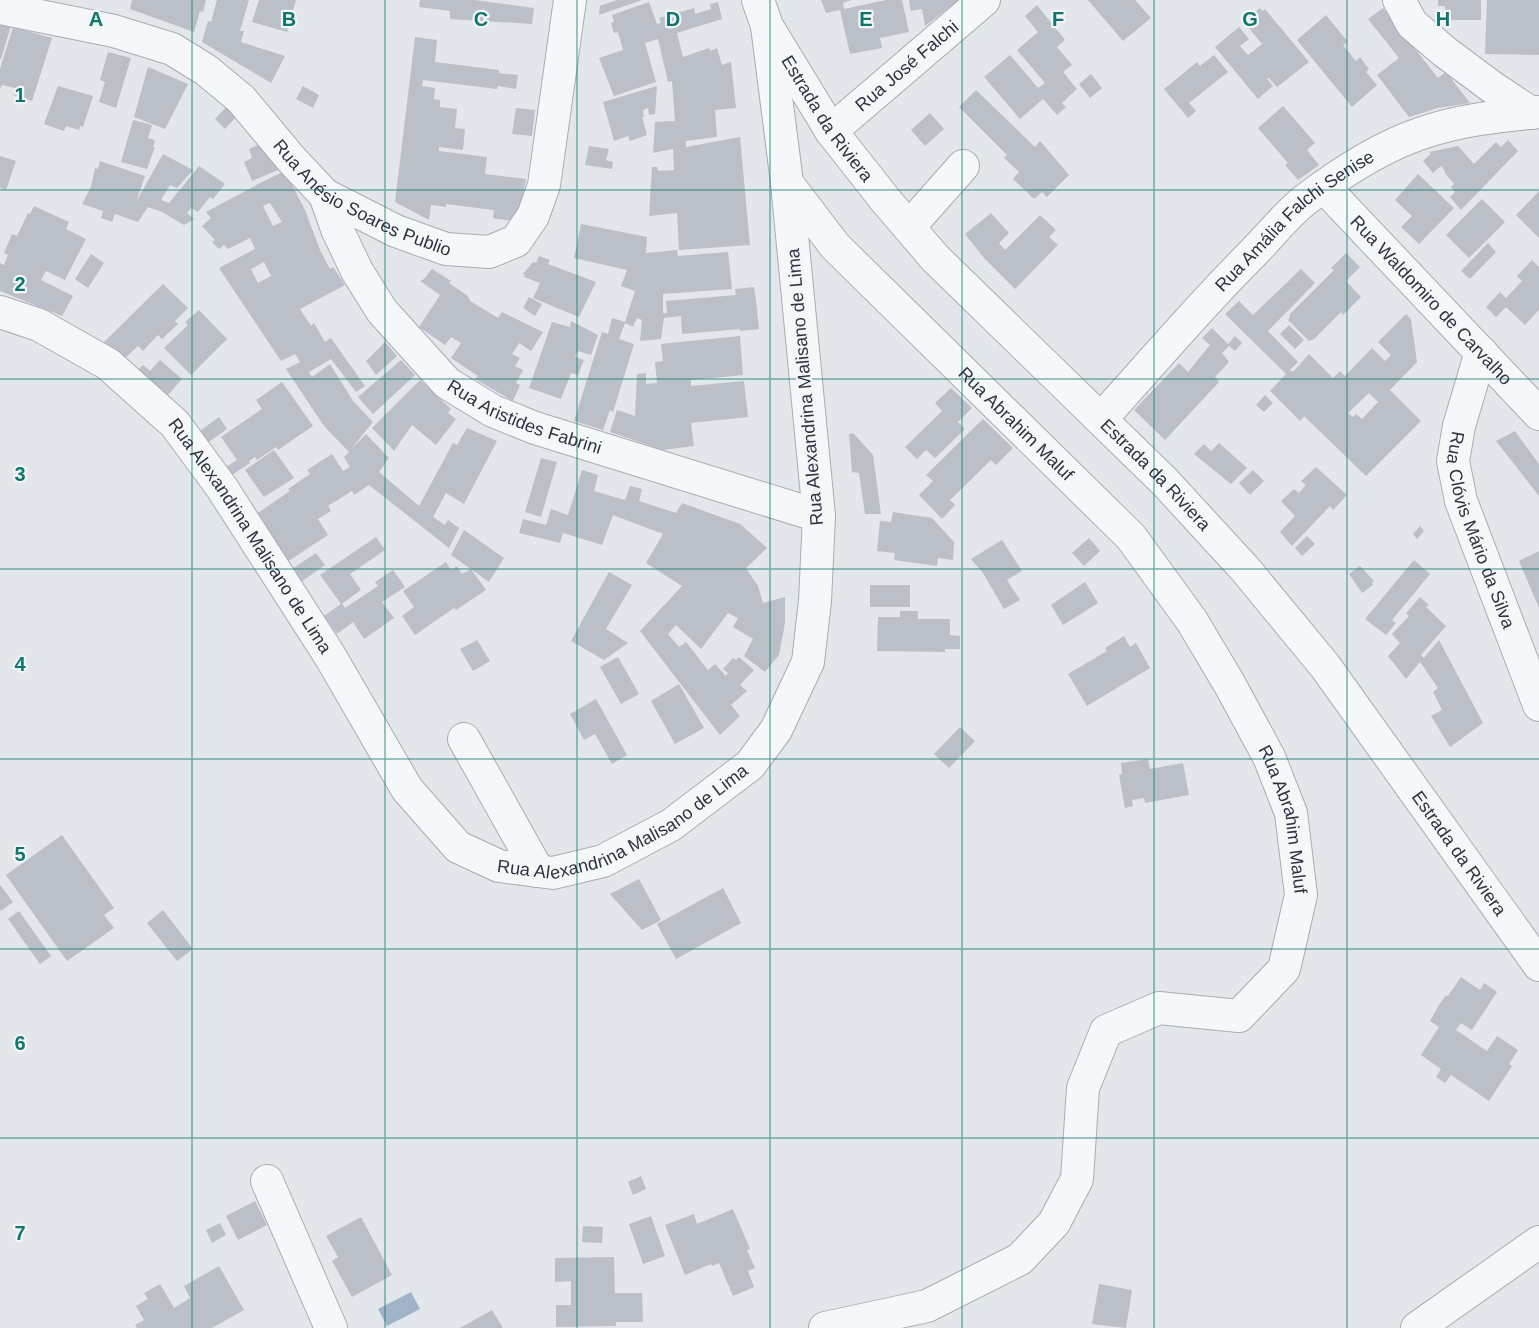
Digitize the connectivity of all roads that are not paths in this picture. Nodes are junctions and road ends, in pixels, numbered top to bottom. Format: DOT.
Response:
graph roads {
  1 [pos="570,0"];
  2 [pos="984,0"];
  3 [pos="1398,0"];
  4 [pos="0,8"];
  5 [pos="763,13"];
  6 [pos="1535,112"];
  7 [pos="831,131"];
  8 [pos="963,166"];
  9 [pos="787,183"];
  10 [pos="1323,187"];
  11 [pos="325,195"];
  12 [pos="909,227"];
  13 [pos="0,312"];
  14 [pos="1480,352"];
  15 [pos="1539,414"];
  16 [pos="1101,419"];
  17 [pos="819,516"];
  18 [pos="1539,705"];
  19 [pos="464,739"];
  20 [pos="538,871"];
  21 [pos="1539,965"];
  22 [pos="267,1182"];
  23 [pos="1538,1239"];
  24 [pos="331,1328"];
  25 [pos="825,1328"];
  26 [pos="1417,1328"];
  1 -- 11 [label="street, Rua Anésio Soares Publio"];
  2 -- 7 [label="street, Rua José Falchi"];
  3 -- 6 [label="street"];
  4 -- 11 [label="street, Rua Anésio Soares Publio"];
  5 -- 7 [label="street, Estrada da Riviera"];
  5 -- 9 [label="street, Rua Alexandrina Malisano de Lima"];
  6 -- 10 [label="street, Rua Amália Falchi Senise"];
  7 -- 12 [label="street, Estrada da Riviera"];
  8 -- 12 [label="street"];
  9 -- 17 [label="street, Rua Alexandrina Malisano de Lima"];
  9 -- 25 [label="street, Rua Abrahim Maluf"];
  10 -- 14 [label="street, Rua Waldomiro de Carvalho"];
  10 -- 16 [label="street, Rua Amália Falchi Senise"];
  11 -- 17 [label="street, Rua Aristides Fabrini"];
  12 -- 16 [label="street, Estrada da Riviera"];
  13 -- 20 [label="street, Rua Alexandrina Malisano de Lima"];
  14 -- 15 [label="street, Rua Waldomiro de Carvalho"];
  14 -- 18 [label="street, Rua Clóvis Mário da Silva"];
  16 -- 21 [label="street, Estrada da Riviera"];
  17 -- 20 [label="street, Rua Alexandrina Malisano de Lima"];
  19 -- 20 [label="street"];
  22 -- 24 [label="street"];
  23 -- 26 [label="street"];
}
